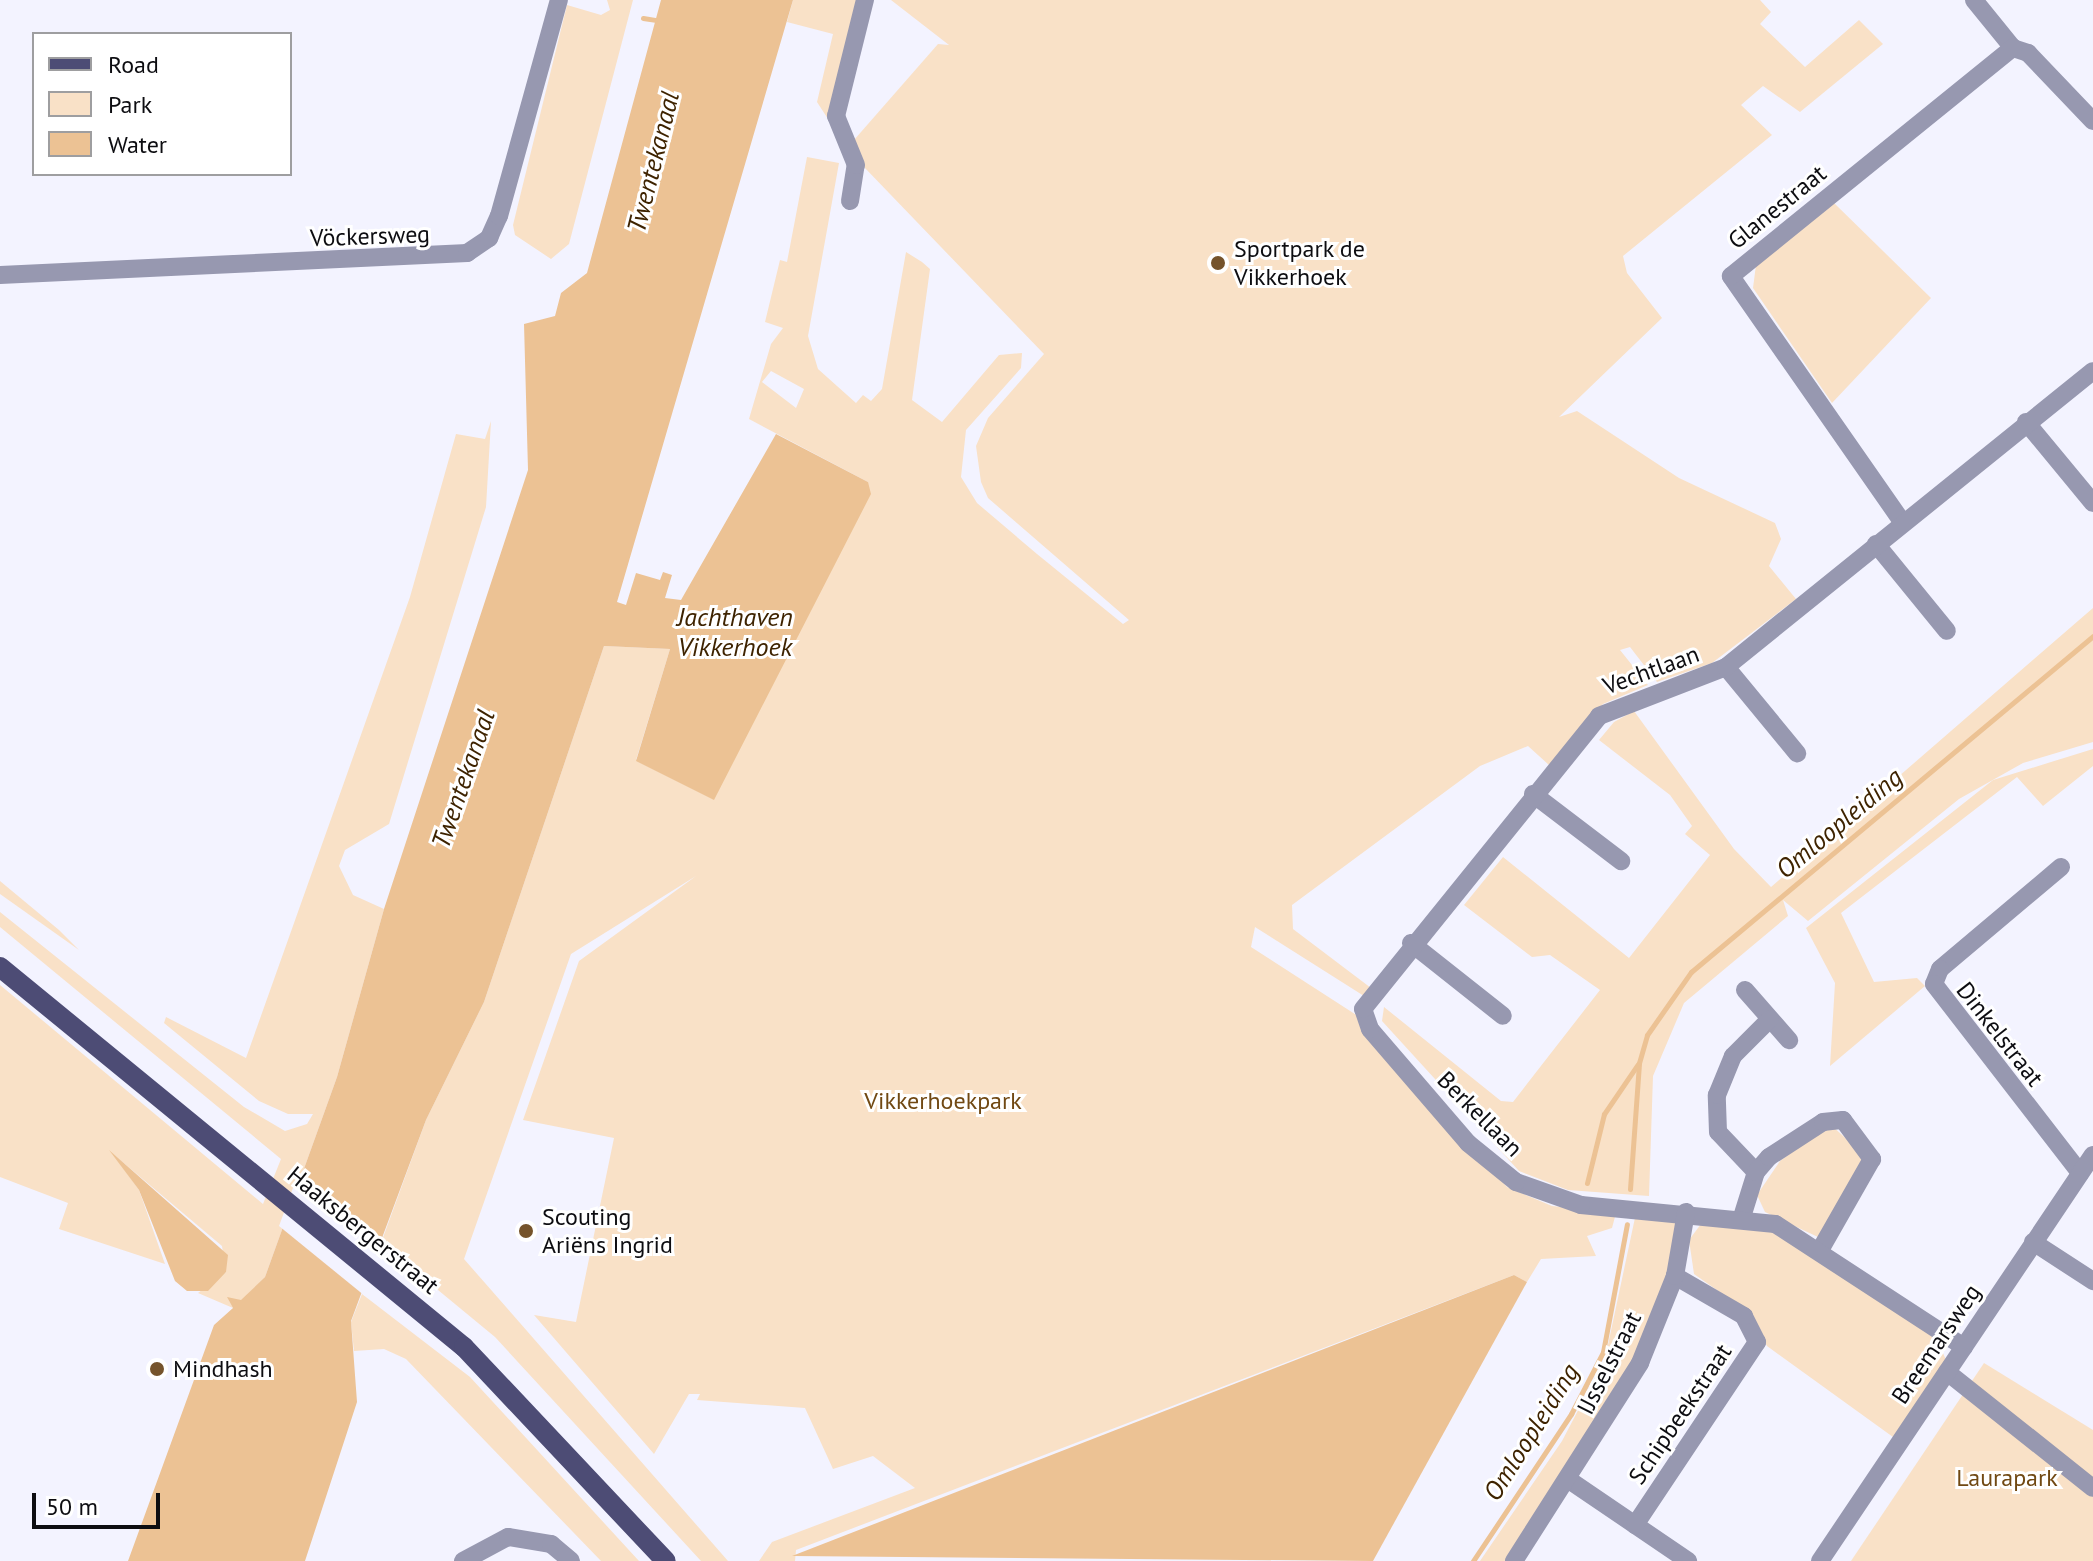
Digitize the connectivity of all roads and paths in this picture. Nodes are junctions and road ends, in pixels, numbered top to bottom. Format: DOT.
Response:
graph roads {
  1 [pos="865,0"];
  2 [pos="1974,0"];
  3 [pos="558,4"];
  4 [pos="2013,48"];
  5 [pos="2093,121"];
  6 [pos="850,201"];
  7 [pos="0,275"];
  8 [pos="2093,371"];
  9 [pos="2026,422"];
  10 [pos="2093,503"];
  11 [pos="1903,523"];
  12 [pos="1876,544"];
  13 [pos="1947,631"];
  14 [pos="1726,667"];
  15 [pos="1797,753"];
  16 [pos="1533,794"];
  17 [pos="1621,861"];
  18 [pos="2061,867"];
  19 [pos="1411,943"];
  20 [pos="0,967"];
  21 [pos="1745,990"];
  22 [pos="1363,1009"];
  23 [pos="1503,1016"];
  24 [pos="1770,1019"];
  25 [pos="1789,1040"];
  26 [pos="2093,1155"];
  27 [pos="1756,1172"];
  28 [pos="2080,1173"];
  29 [pos="1686,1212"];
  30 [pos="1742,1217"];
  31 [pos="2033,1242"];
  32 [pos="1820,1250"];
  33 [pos="1675,1276"];
  34 [pos="2093,1281"];
  35 [pos="1964,1347"];
  36 [pos="1947,1372"];
  37 [pos="1569,1480"];
  38 [pos="2093,1488"];
  39 [pos="1635,1525"];
  40 [pos="463,1561"];
  41 [pos="571,1561"];
  42 [pos="666,1561"];
  43 [pos="1514,1561"];
  44 [pos="1688,1561"];
  45 [pos="1820,1561"];
  1 -- 6 [label="street"];
  2 -- 4 [label="street"];
  3 -- 7 [label="street, Vöckersweg"];
  4 -- 5 [label="street"];
  4 -- 11 [label="street, Glanestraat"];
  8 -- 9 [label="street, Vechtlaan"];
  9 -- 10 [label="street"];
  9 -- 11 [label="street, Vechtlaan"];
  11 -- 12 [label="street, Vechtlaan"];
  12 -- 13 [label="street"];
  12 -- 14 [label="street, Vechtlaan"];
  14 -- 15 [label="street, Vechtlaan"];
  14 -- 16 [label="street, Vechtlaan"];
  16 -- 17 [label="street"];
  16 -- 19 [label="street, Vechtlaan"];
  18 -- 28 [label="street, Dinkelstraat"];
  19 -- 22 [label="street, Vechtlaan"];
  19 -- 23 [label="street"];
  20 -- 42 [label="main road, Haaksbergerstraat"];
  21 -- 24 [label="street"];
  22 -- 29 [label="street, Berkellaan"];
  24 -- 25 [label="street"];
  24 -- 27 [label="street"];
  26 -- 28 [label="street, Breemarsweg"];
  27 -- 30 [label="street"];
  27 -- 32 [label="street"];
  28 -- 31 [label="street, Breemarsweg"];
  29 -- 30 [label="street, Berkellaan"];
  29 -- 33 [label="street, IJsselstraat"];
  30 -- 32 [label="street, Berkellaan"];
  31 -- 34 [label="street"];
  31 -- 35 [label="street, Breemarsweg"];
  32 -- 35 [label="street, Berkellaan"];
  33 -- 37 [label="street, IJsselstraat"];
  33 -- 39 [label="street, Schipbeekstraat"];
  35 -- 36 [label="street, Breemarsweg"];
  36 -- 38 [label="street"];
  36 -- 45 [label="street, Breemarsweg"];
  37 -- 39 [label="street"];
  37 -- 43 [label="street, IJsselstraat"];
  39 -- 44 [label="street"];
  40 -- 41 [label="street"];
}
